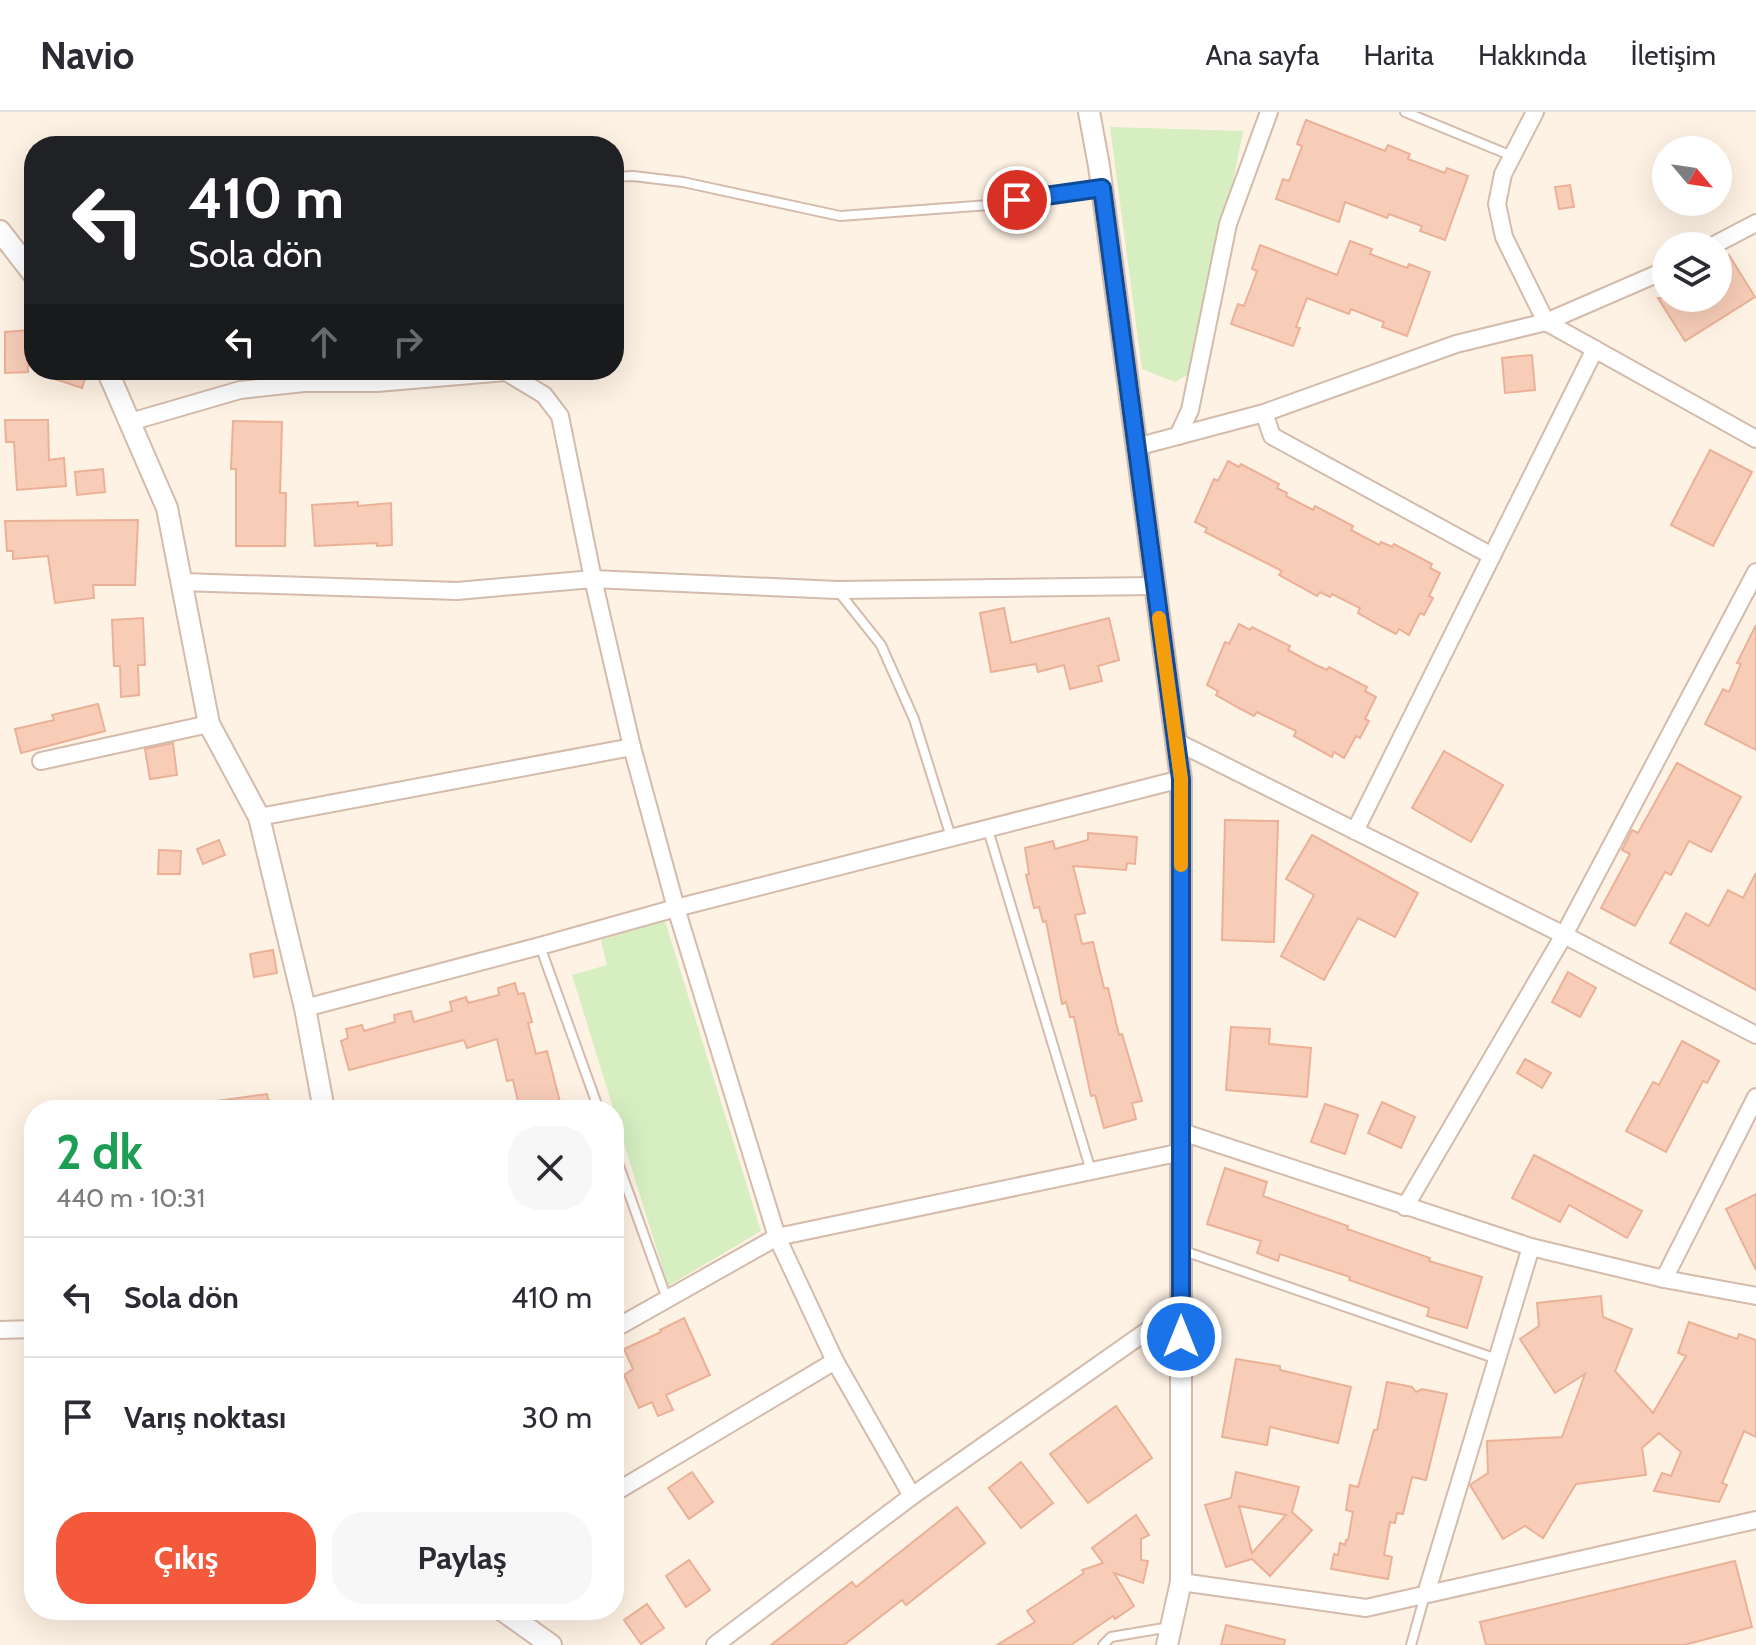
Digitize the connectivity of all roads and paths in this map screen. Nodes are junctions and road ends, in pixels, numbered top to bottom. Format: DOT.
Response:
graph roads {
  1 [pos="1089,112"];
  2 [pos="1269,112"];
  3 [pos="1405,112"];
  4 [pos="1535,112"];
  5 [pos="1512,156"];
  6 [pos="624,176"];
  7 [pos="1102,188"];
  8 [pos="1756,223"];
  9 [pos="0,231"];
  10 [pos="1732,236"];
  11 [pos="24,262"];
  12 [pos="1652,276"];
  13 [pos="1546,322"];
  14 [pos="1595,349"];
  15 [pos="111,380"];
  16 [pos="412,380"];
  17 [pos="531,380"];
  18 [pos="1264,413"];
  19 [pos="130,422"];
  20 [pos="1178,436"];
  21 [pos="1756,439"];
  22 [pos="1136,447"];
  23 [pos="1492,556"];
  24 [pos="1756,572"];
  25 [pos="593,579"];
  26 [pos="182,582"];
  27 [pos="1155,586"];
  28 [pos="837,590"];
  29 [pos="209,724"];
  30 [pos="1175,741"];
  31 [pos="632,747"];
  32 [pos="41,761"];
  33 [pos="1181,779"];
  34 [pos="259,817"];
  35 [pos="988,830"];
  36 [pos="1355,831"];
  37 [pos="952,839"];
  38 [pos="676,908"];
  39 [pos="1564,935"];
  40 [pos="540,946"];
  41 [pos="305,1008"];
  42 [pos="1756,1035"];
  43 [pos="1756,1097"];
  44 [pos="322,1100"];
  45 [pos="595,1100"];
  46 [pos="1182,1142"];
  47 [pos="1091,1171"];
  48 [pos="624,1180"];
  49 [pos="1405,1207"];
  50 [pos="777,1237"];
  51 [pos="1531,1247"];
  52 [pos="1182,1250"];
  53 [pos="1664,1279"];
  54 [pos="1756,1296"];
  55 [pos="667,1299"];
  56 [pos="1181,1307"];
  57 [pos="624,1323"];
  58 [pos="24,1329"];
  59 [pos="0,1330"];
  60 [pos="1497,1359"];
  61 [pos="835,1361"];
  62 [pos="624,1487"];
  63 [pos="912,1496"];
  64 [pos="1756,1520"];
  65 [pos="1181,1582"];
  66 [pos="1426,1594"];
  67 [pos="516,1620"];
  68 [pos="1169,1636"];
  69 [pos="551,1645"];
  70 [pos="715,1645"];
  71 [pos="1103,1645"];
  72 [pos="1411,1645"];
  1 -- 7 [label="street"];
  2 -- 20 [label="street"];
  3 -- 5 [label="lane"];
  4 -- 5 [label="street"];
  5 -- 13 [label="street"];
  6 -- 7 [label="lane"];
  7 -- 22 [label="street"];
  8 -- 10 [label="street"];
  9 -- 11 [label="street"];
  12 -- 13 [label="street"];
  13 -- 14 [label="street"];
  13 -- 18 [label="street"];
  14 -- 21 [label="street"];
  14 -- 23 [label="street"];
  15 -- 19 [label="street"];
  16 -- 19 [label="street"];
  17 -- 25 [label="street"];
  18 -- 20 [label="street"];
  18 -- 23 [label="street"];
  19 -- 26 [label="street"];
  20 -- 22 [label="street"];
  22 -- 27 [label="street"];
  23 -- 36 [label="street"];
  24 -- 39 [label="street"];
  25 -- 26 [label="street"];
  25 -- 28 [label="street"];
  25 -- 31 [label="street"];
  26 -- 29 [label="street"];
  27 -- 28 [label="street"];
  27 -- 30 [label="street"];
  28 -- 37 [label="lane"];
  29 -- 32 [label="street"];
  29 -- 34 [label="street"];
  30 -- 33 [label="street"];
  30 -- 36 [label="street"];
  31 -- 34 [label="street"];
  31 -- 38 [label="street"];
  33 -- 35 [label="street"];
  33 -- 46 [label="street"];
  34 -- 41 [label="street"];
  35 -- 37 [label="street"];
  35 -- 47 [label="lane"];
  36 -- 39 [label="street"];
  37 -- 38 [label="street"];
  38 -- 40 [label="street"];
  38 -- 50 [label="street"];
  39 -- 42 [label="street"];
  39 -- 49 [label="street"];
  40 -- 41 [label="street"];
  40 -- 45 [label="lane"];
  41 -- 44 [label="street"];
  43 -- 53 [label="street"];
  46 -- 47 [label="street"];
  46 -- 49 [label="street"];
  46 -- 52 [label="street"];
  47 -- 50 [label="street"];
  48 -- 55 [label="lane"];
  49 -- 51 [label="street"];
  50 -- 55 [label="street"];
  50 -- 61 [label="street"];
  51 -- 53 [label="street"];
  51 -- 60 [label="street"];
  52 -- 56 [label="street"];
  52 -- 60 [label="lane"];
  53 -- 54 [label="street"];
  55 -- 57 [label="street"];
  56 -- 63 [label="street"];
  56 -- 65 [label="street"];
  58 -- 59 [label="street"];
  60 -- 66 [label="street"];
  61 -- 62 [label="street"];
  61 -- 63 [label="street"];
  63 -- 70 [label="street"];
  64 -- 66 [label="street"];
  65 -- 66 [label="street"];
  65 -- 68 [label="street"];
  66 -- 72 [label="lane"];
  67 -- 69 [label="street"];
  68 -- 71 [label="lane"];
}
